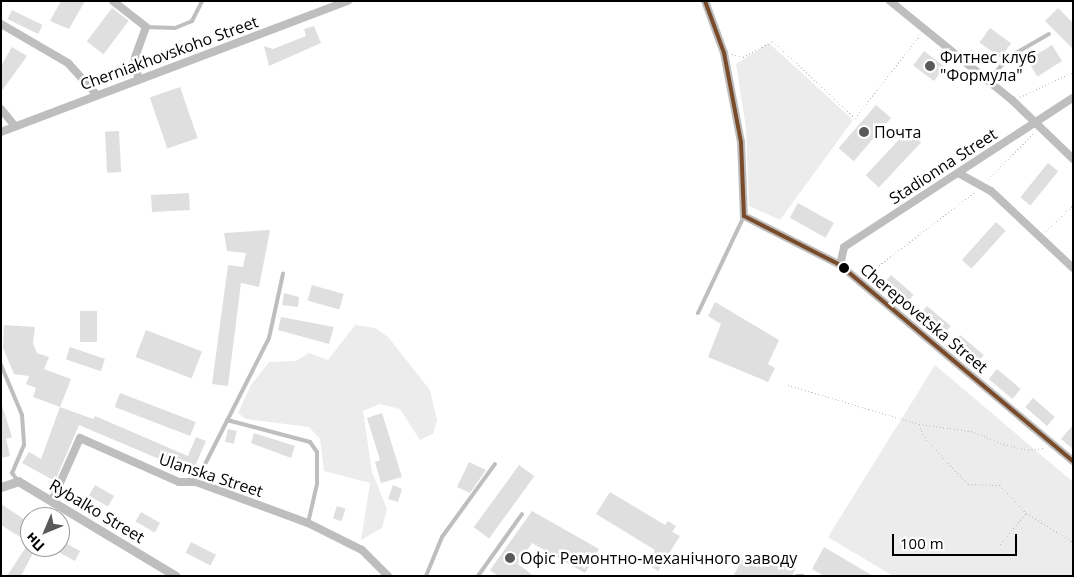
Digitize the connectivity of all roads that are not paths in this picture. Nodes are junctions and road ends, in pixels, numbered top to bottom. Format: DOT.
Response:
graph roads {
  1 [pos="113,1"];
  2 [pos="202,1"];
  3 [pos="348,1"];
  4 [pos="705,1"];
  5 [pos="890,1"];
  6 [pos="335,4"];
  7 [pos="1,24"];
  8 [pos="146,27"];
  9 [pos="1049,34"];
  10 [pos="138,78"];
  11 [pos="988,81"];
  12 [pos="96,94"];
  13 [pos="1073,98"];
  14 [pos="1,109"];
  15 [pos="1033,122"];
  16 [pos="15,126"];
  17 [pos="1,132"];
  18 [pos="1073,159"];
  19 [pos="960,174"];
  20 [pos="744,216"];
  21 [pos="840,265"];
  22 [pos="1073,268"];
  23 [pos="283,274"];
  24 [pos="698,313"];
  25 [pos="1,365"];
  26 [pos="227,420"];
  27 [pos="1073,461"];
  28 [pos="495,464"];
  29 [pos="18,481"];
  30 [pos="196,482"];
  31 [pos="1,486"];
  32 [pos="52,501"];
  33 [pos="522,514"];
  34 [pos="308,523"];
  35 [pos="176,576"];
  36 [pos="388,576"];
  37 [pos="426,576"];
  38 [pos="478,576"];
  39 [pos="796,576"];
  40 [pos="804,576"];
  1 -- 8 [label="street"];
  2 -- 8 [label="lane"];
  3 -- 6 [label="street, Cherniakhovskoho Street"];
  4 -- 20 [label="street"];
  5 -- 11 [label="street"];
  6 -- 10 [label="street, Cherniakhovskoho Street"];
  7 -- 12 [label="street"];
  8 -- 10 [label="street"];
  9 -- 11 [label="lane"];
  10 -- 12 [label="street, Cherniakhovskoho Street"];
  11 -- 15 [label="street"];
  12 -- 16 [label="street, Cherniakhovskoho Street"];
  13 -- 15 [label="street, Stadionna Street"];
  14 -- 16 [label="street"];
  15 -- 18 [label="street"];
  15 -- 19 [label="street, Stadionna Street"];
  16 -- 17 [label="street, Cherniakhovskoho Street"];
  19 -- 21 [label="street, Stadionna Street"];
  19 -- 22 [label="street"];
  20 -- 21 [label="street, Cherepovetska Street"];
  20 -- 24 [label="lane"];
  21 -- 27 [label="street, Cherepovetska Street"];
  23 -- 26 [label="lane"];
  25 -- 29 [label="lane"];
  26 -- 30 [label="lane"];
  26 -- 34 [label="lane"];
  28 -- 37 [label="lane"];
  29 -- 31 [label="street"];
  29 -- 32 [label="street, Rybalko Street"];
  30 -- 32 [label="street, Ulanska Street"];
  30 -- 34 [label="street, Ulanska Street"];
  32 -- 35 [label="street, Rybalko Street"];
  33 -- 38 [label="lane"];
  34 -- 36 [label="street, Ulanska Street"];
  39 -- 40 [label="lane"];
}
